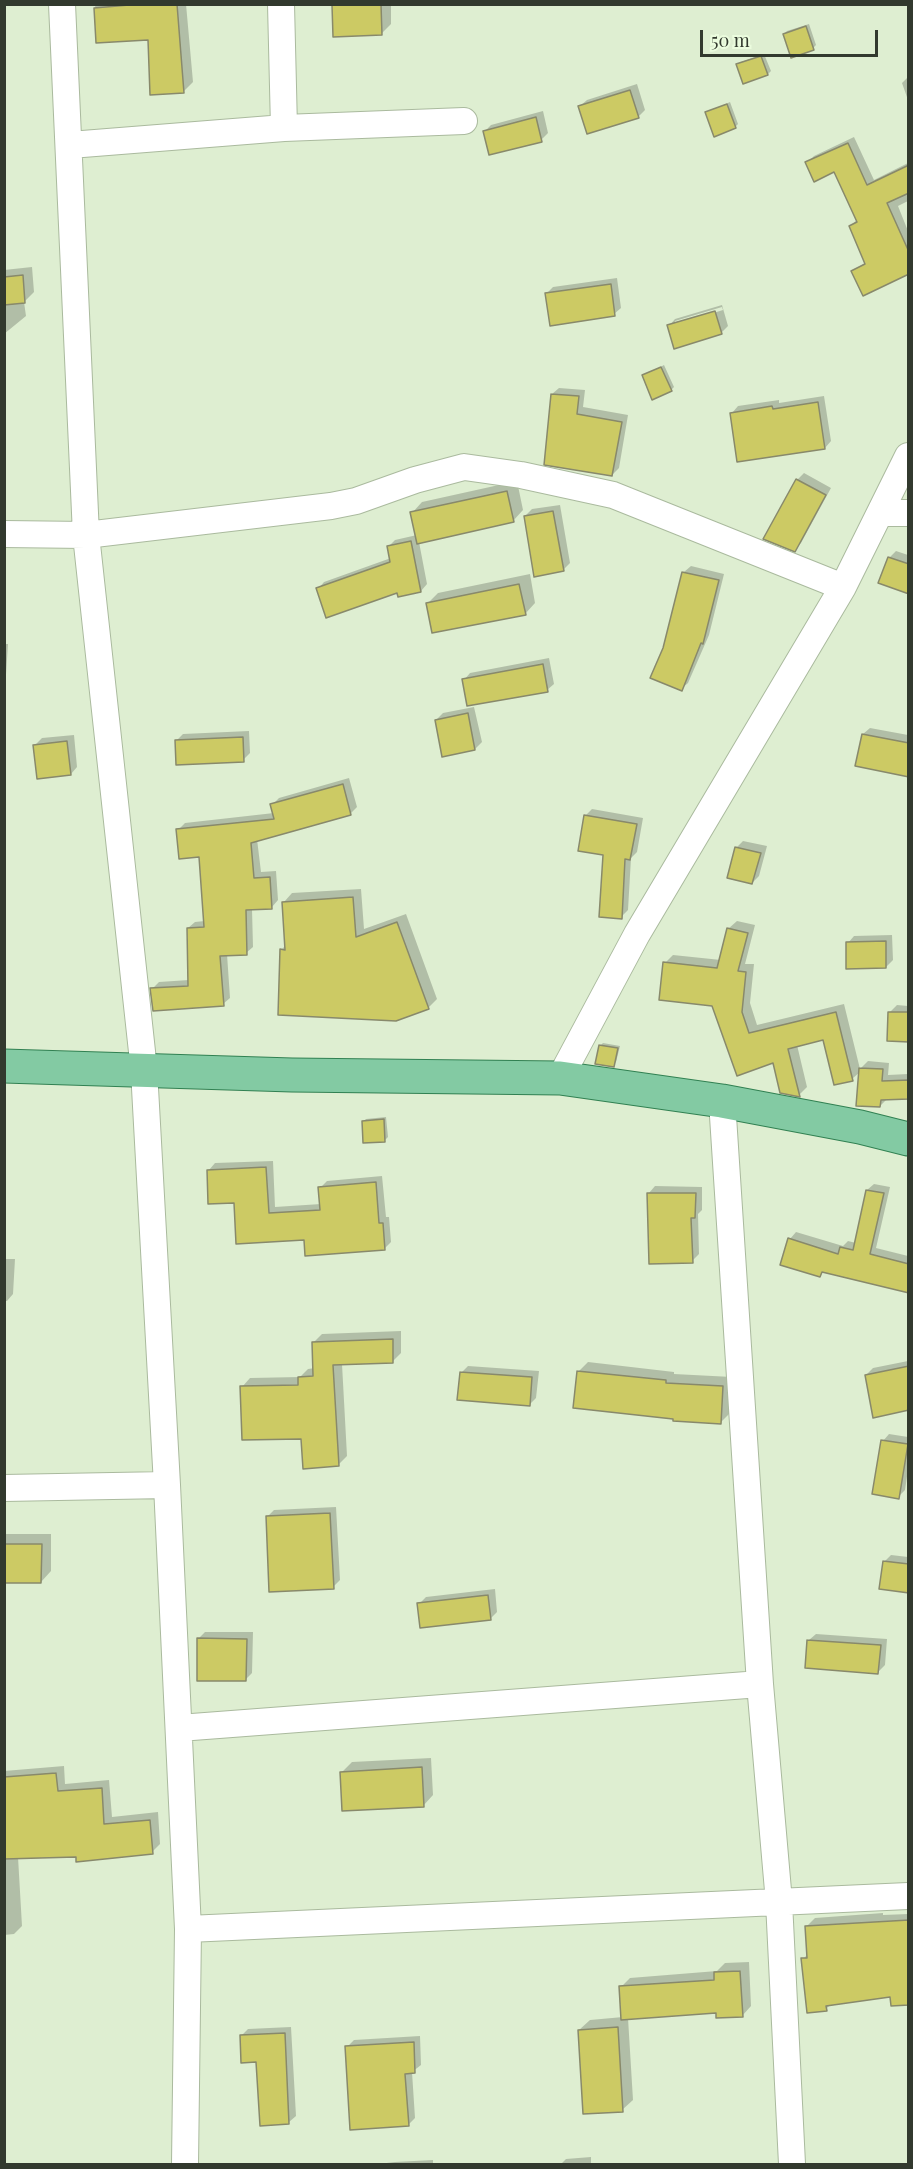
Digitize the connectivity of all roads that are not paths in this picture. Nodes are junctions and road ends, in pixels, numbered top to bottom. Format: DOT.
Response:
graph roads {
  1 [pos="62,4"];
  2 [pos="281,4"];
  3 [pos="464,121"];
  4 [pos="284,129"];
  5 [pos="70,145"];
  6 [pos="909,456"];
  7 [pos="880,513"];
  8 [pos="909,513"];
  9 [pos="4,534"];
  10 [pos="86,535"];
  11 [pos="843,587"];
  12 [pos="4,1066"];
  13 [pos="144,1070"];
  14 [pos="560,1078"];
  15 [pos="722,1101"];
  16 [pos="909,1139"];
  17 [pos="167,1485"];
  18 [pos="4,1488"];
  19 [pos="760,1684"];
  20 [pos="179,1728"];
  21 [pos="909,1896"];
  22 [pos="779,1902"];
  23 [pos="188,1929"];
  24 [pos="185,2164"];
  25 [pos="792,2164"];
  1 -- 5 [label="street"];
  2 -- 4 [label="street"];
  3 -- 4 [label="street"];
  4 -- 5 [label="street"];
  5 -- 10 [label="street"];
  6 -- 7 [label="street"];
  7 -- 8 [label="street"];
  7 -- 11 [label="street"];
  9 -- 10 [label="street"];
  10 -- 11 [label="street"];
  10 -- 13 [label="street"];
  11 -- 14 [label="street"];
  12 -- 13 [label="main road"];
  13 -- 14 [label="main road"];
  13 -- 17 [label="street"];
  14 -- 15 [label="main road"];
  15 -- 16 [label="main road"];
  15 -- 19 [label="street"];
  17 -- 18 [label="street"];
  17 -- 20 [label="street"];
  19 -- 20 [label="street"];
  19 -- 22 [label="street"];
  20 -- 23 [label="street"];
  21 -- 22 [label="street"];
  22 -- 23 [label="street"];
  22 -- 25 [label="street"];
  23 -- 24 [label="street"];
}
